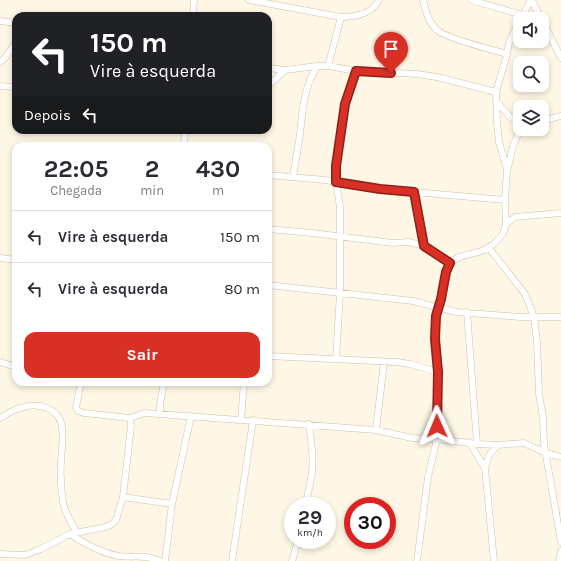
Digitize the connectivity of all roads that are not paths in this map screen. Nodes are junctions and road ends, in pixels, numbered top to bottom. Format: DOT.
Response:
graph roads {
  1 [pos="194,0"];
  2 [pos="249,0"];
  3 [pos="379,0"];
  4 [pos="423,0"];
  5 [pos="470,0"];
  6 [pos="531,0"];
  7 [pos="193,12"];
  8 [pos="524,12"];
  9 [pos="538,12"];
  10 [pos="513,15"];
  11 [pos="342,17"];
  12 [pos="0,20"];
  13 [pos="12,22"];
  14 [pos="549,34"];
  15 [pos="513,35"];
  16 [pos="12,48"];
  17 [pos="507,54"];
  18 [pos="561,58"];
  19 [pos="0,62"];
  20 [pos="317,66"];
  21 [pos="328,66"];
  22 [pos="272,68"];
  23 [pos="285,70"];
  24 [pos="356,71"];
  25 [pos="272,82"];
  26 [pos="0,86"];
  27 [pos="12,88"];
  28 [pos="496,92"];
  29 [pos="496,101"];
  30 [pos="561,116"];
  31 [pos="513,119"];
  32 [pos="549,119"];
  33 [pos="517,136"];
  34 [pos="507,172"];
  35 [pos="272,175"];
  36 [pos="293,177"];
  37 [pos="336,182"];
  38 [pos="414,192"];
  39 [pos="505,200"];
  40 [pos="505,211"];
  41 [pos="561,213"];
  42 [pos="515,217"];
  43 [pos="506,224"];
  44 [pos="272,229"];
  45 [pos="340,236"];
  46 [pos="424,246"];
  47 [pos="489,248"];
  48 [pos="0,258"];
  49 [pos="12,260"];
  50 [pos="450,263"];
  51 [pos="272,285"];
  52 [pos="340,293"];
  53 [pos="438,307"];
  54 [pos="467,312"];
  55 [pos="534,317"];
  56 [pos="561,317"];
  57 [pos="272,356"];
  58 [pos="336,359"];
  59 [pos="0,362"];
  60 [pos="384,362"];
  61 [pos="12,366"];
  62 [pos="438,372"];
  63 [pos="80,386"];
  64 [pos="163,386"];
  65 [pos="244,386"];
  66 [pos="160,413"];
  67 [pos="191,416"];
  68 [pos="0,418"];
  69 [pos="130,418"];
  70 [pos="241,420"];
  71 [pos="253,420"];
  72 [pos="309,424"];
  73 [pos="376,430"];
  74 [pos="437,439"];
  75 [pos="469,442"];
  76 [pos="478,444"];
  77 [pos="498,445"];
  78 [pos="546,453"];
  79 [pos="561,457"];
  80 [pos="485,468"];
  81 [pos="123,497"];
  82 [pos="307,497"];
  83 [pos="172,504"];
  84 [pos="74,533"];
  85 [pos="561,542"];
  86 [pos="295,549"];
  87 [pos="561,551"];
  88 [pos="0,554"];
  89 [pos="160,561"];
  90 [pos="165,561"];
  91 [pos="232,561"];
  92 [pos="292,561"];
  93 [pos="418,561"];
  94 [pos="494,561"];
  95 [pos="559,561"];
  1 -- 7 [label="street"];
  2 -- 11 [label="street"];
  3 -- 11 [label="street"];
  4 -- 17 [label="street"];
  5 -- 10 [label="street"];
  6 -- 8 [label="street"];
  6 -- 9 [label="street"];
  11 -- 21 [label="street"];
  12 -- 13 [label="street"];
  14 -- 18 [label="street"];
  15 -- 17 [label="street"];
  16 -- 19 [label="street"];
  17 -- 28 [label="street"];
  20 -- 21 [label="street"];
  20 -- 23 [label="street"];
  20 -- 36 [label="street"];
  21 -- 24 [label="street"];
  22 -- 23 [label="street"];
  23 -- 25 [label="street"];
  24 -- 28 [label="street"];
  24 -- 37 [label="street"];
  26 -- 27 [label="street"];
  28 -- 29 [label="street"];
  29 -- 31 [label="street"];
  29 -- 34 [label="street"];
  30 -- 32 [label="street"];
  33 -- 34 [label="street"];
  34 -- 39 [label="street"];
  35 -- 36 [label="street"];
  36 -- 37 [label="street"];
  37 -- 38 [label="street"];
  37 -- 45 [label="street"];
  38 -- 39 [label="street"];
  38 -- 46 [label="street"];
  39 -- 40 [label="street"];
  40 -- 42 [label="street"];
  40 -- 43 [label="street"];
  41 -- 42 [label="street"];
  42 -- 43 [label="street"];
  43 -- 47 [label="street"];
  44 -- 45 [label="street"];
  45 -- 46 [label="street"];
  45 -- 52 [label="street"];
  46 -- 50 [label="street"];
  47 -- 50 [label="street"];
  47 -- 55 [label="street"];
  48 -- 49 [label="street"];
  50 -- 53 [label="street"];
  51 -- 52 [label="street"];
  52 -- 53 [label="street"];
  52 -- 58 [label="street"];
  53 -- 54 [label="street"];
  53 -- 62 [label="street"];
  54 -- 55 [label="street"];
  54 -- 76 [label="street"];
  55 -- 56 [label="street"];
  55 -- 78 [label="street"];
  57 -- 58 [label="street"];
  58 -- 60 [label="street"];
  59 -- 61 [label="street"];
  60 -- 62 [label="street"];
  60 -- 73 [label="street"];
  62 -- 74 [label="street"];
  63 -- 69 [label="street"];
  64 -- 66 [label="street"];
  65 -- 70 [label="street"];
  66 -- 67 [label="street"];
  66 -- 69 [label="street"];
  67 -- 70 [label="street"];
  67 -- 83 [label="street"];
  68 -- 84 [label="street"];
  69 -- 81 [label="street"];
  70 -- 71 [label="street"];
  71 -- 72 [label="street"];
  71 -- 91 [label="street"];
  72 -- 73 [label="street"];
  72 -- 82 [label="street"];
  73 -- 74 [label="street"];
  74 -- 75 [label="street"];
  74 -- 93 [label="street"];
  75 -- 76 [label="street"];
  75 -- 80 [label="street"];
  76 -- 77 [label="street"];
  77 -- 78 [label="street"];
  77 -- 80 [label="street"];
  78 -- 79 [label="street"];
  78 -- 85 [label="street"];
  80 -- 94 [label="street"];
  81 -- 83 [label="street"];
  81 -- 84 [label="street"];
  83 -- 90 [label="street"];
  84 -- 88 [label="street"];
  84 -- 89 [label="street"];
  86 -- 92 [label="street"];
  87 -- 95 [label="street"];
}
